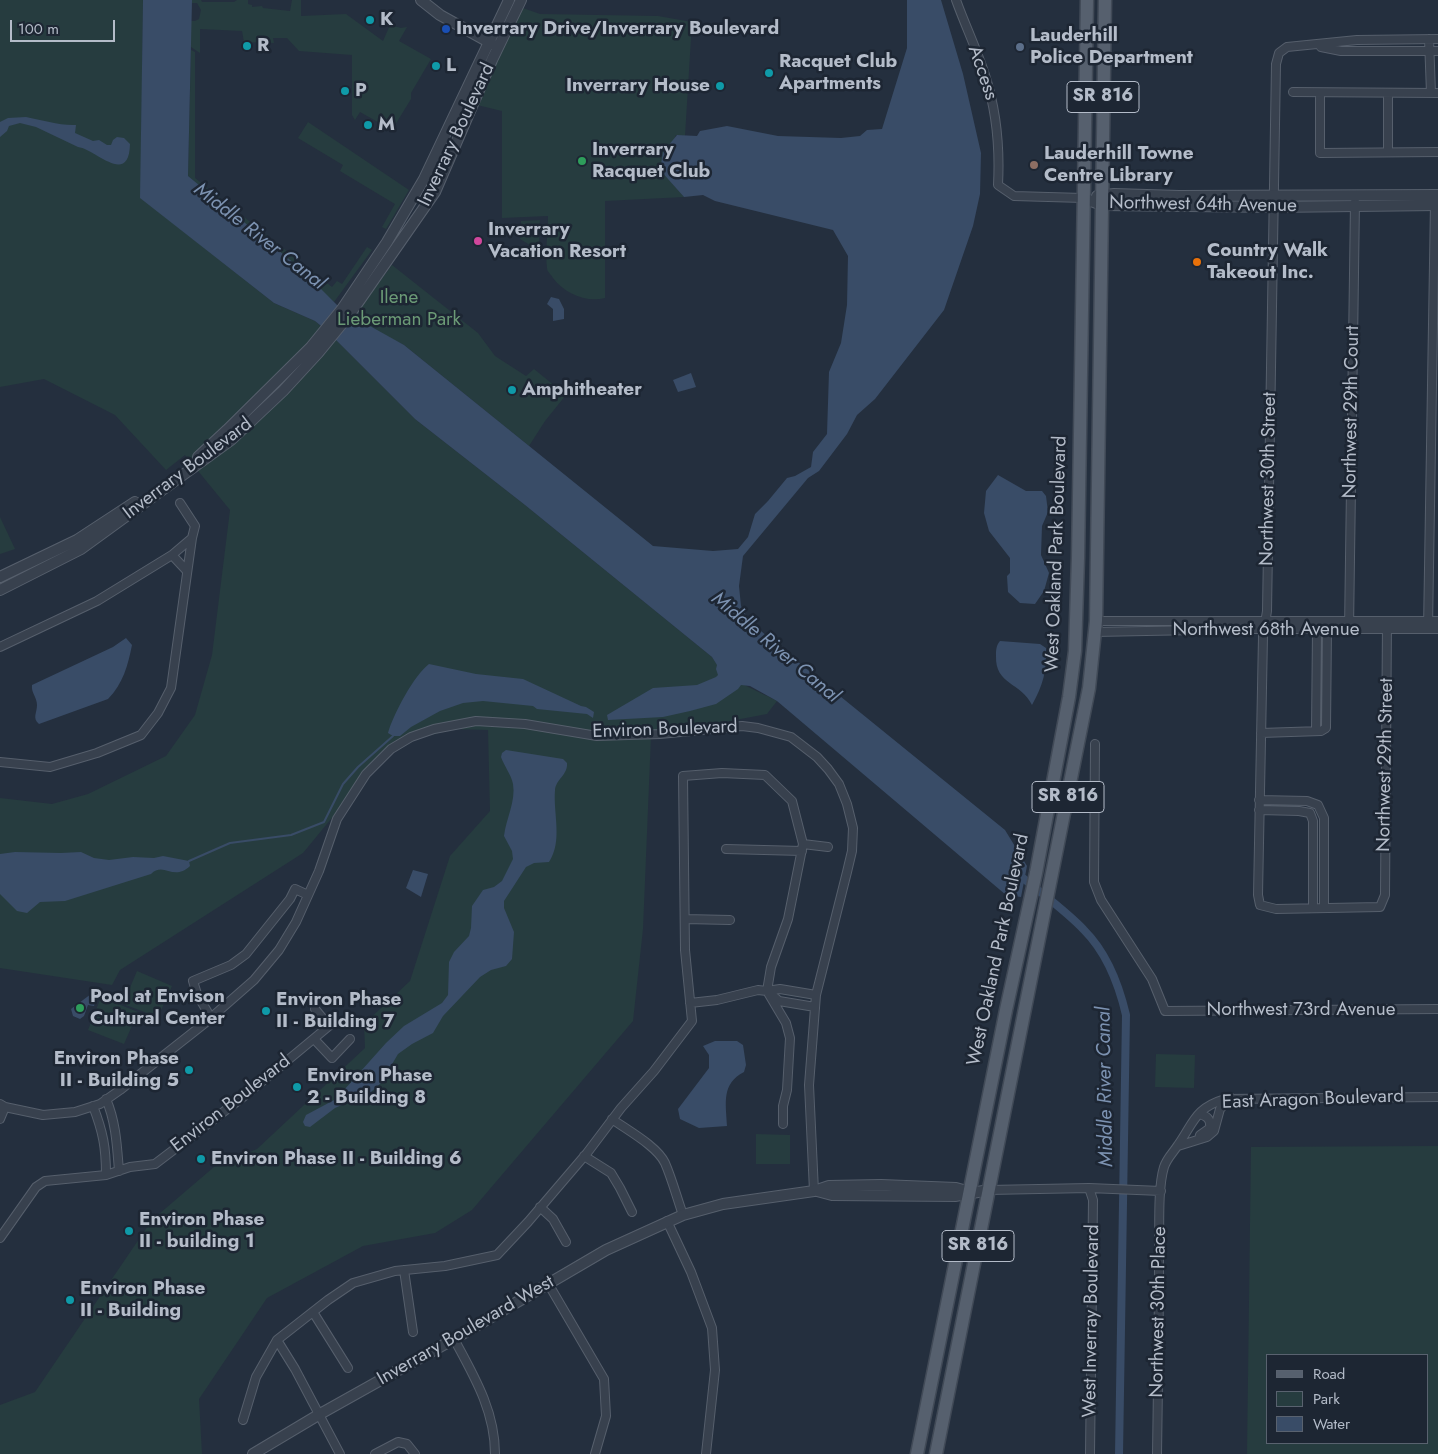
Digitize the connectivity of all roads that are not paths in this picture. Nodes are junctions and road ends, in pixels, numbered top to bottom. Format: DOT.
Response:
graph roads {
  1 [pos="421,0"];
  2 [pos="509,0"];
  3 [pos="521,0"];
  4 [pos="956,0"];
  5 [pos="1087,0"];
  6 [pos="1105,0"];
  7 [pos="1429,39"];
  8 [pos="1438,39"];
  9 [pos="1394,40"];
  10 [pos="488,42"];
  11 [pos="1311,45"];
  12 [pos="498,47"];
  13 [pos="1393,51"];
  14 [pos="1429,51"];
  15 [pos="1438,51"];
  16 [pos="1293,92"];
  17 [pos="1388,93"];
  18 [pos="1434,93"];
  19 [pos="1320,94"];
  20 [pos="1388,152"];
  21 [pos="1438,152"];
  22 [pos="1274,195"];
  23 [pos="1355,195"];
  24 [pos="1083,198"];
  25 [pos="1102,200"];
  26 [pos="1437,200"];
  27 [pos="1179,201"];
  28 [pos="1355,206"];
  29 [pos="1274,207"];
  30 [pos="346,312"];
  31 [pos="328,335"];
  32 [pos="1081,390"];
  33 [pos="1099,408"];
  34 [pos="1081,414"];
  35 [pos="1098,441"];
  36 [pos="180,503"];
  37 [pos="192,538"];
  38 [pos="172,555"];
  39 [pos="187,571"];
  40 [pos="0,577"];
  41 [pos="0,590"];
  42 [pos="1438,621"];
  43 [pos="1264,625"];
  44 [pos="1349,625"];
  45 [pos="1387,625"];
  46 [pos="1428,625"];
  47 [pos="1096,626"];
  48 [pos="1317,629"];
  49 [pos="1327,629"];
  50 [pos="1438,629"];
  51 [pos="0,647"];
  52 [pos="1316,731"];
  53 [pos="1261,733"];
  54 [pos="1095,744"];
  55 [pos="0,762"];
  56 [pos="1068,796"];
  57 [pos="1094,798"];
  58 [pos="1260,800"];
  59 [pos="1259,810"];
  60 [pos="828,847"];
  61 [pos="802,848"];
  62 [pos="726,849"];
  63 [pos="308,895"];
  64 [pos="1313,908"];
  65 [pos="1324,908"];
  66 [pos="685,919"];
  67 [pos="730,920"];
  68 [pos="767,991"];
  69 [pos="816,995"];
  70 [pos="690,1004"];
  71 [pos="815,1007"];
  72 [pos="315,1009"];
  73 [pos="1006,1010"];
  74 [pos="1438,1010"];
  75 [pos="211,1018"];
  76 [pos="1019,1037"];
  77 [pos="314,1039"];
  78 [pos="350,1039"];
  79 [pos="1438,1097"];
  80 [pos="1231,1098"];
  81 [pos="106,1099"];
  82 [pos="3,1106"];
  83 [pos="94,1106"];
  84 [pos="1199,1114"];
  85 [pos="0,1119"];
  86 [pos="612,1119"];
  87 [pos="783,1124"];
  88 [pos="1199,1139"];
  89 [pos="1178,1146"];
  90 [pos="584,1156"];
  91 [pos="1163,1170"];
  92 [pos="119,1171"];
  93 [pos="106,1175"];
  94 [pos="1089,1188"];
  95 [pos="989,1190"];
  96 [pos="814,1191"];
  97 [pos="1161,1191"];
  98 [pos="970,1192"];
  99 [pos="540,1207"];
  100 [pos="632,1212"];
  101 [pos="683,1214"];
  102 [pos="667,1221"];
  103 [pos="0,1238"];
  104 [pos="566,1242"];
  105 [pos="404,1270"];
  106 [pos="549,1285"];
  107 [pos="313,1312"];
  108 [pos="413,1332"];
  109 [pos="454,1339"];
  110 [pos="277,1340"];
  111 [pos="936,1356"];
  112 [pos="348,1368"];
  113 [pos="932,1377"];
  114 [pos="949,1385"];
  115 [pos="945,1405"];
  116 [pos="320,1414"];
  117 [pos="243,1420"];
  118 [pos="253,1454"];
  119 [pos="340,1454"];
  120 [pos="375,1454"];
  121 [pos="415,1454"];
  122 [pos="495,1454"];
  123 [pos="594,1454"];
  124 [pos="706,1454"];
  125 [pos="917,1454"];
  126 [pos="936,1454"];
  127 [pos="1090,1454"];
  128 [pos="1157,1454"];
  1 -- 10 [label="street"];
  2 -- 10 [label="street, Inverrary Boulevard"];
  3 -- 12 [label="street, Inverrary Boulevard"];
  4 -- 24 [label="street, Access"];
  5 -- 24 [label="main road, West Oakland Park Boulevard / SR 816"];
  6 -- 25 [label="main road, West Oakland Park Boulevard / SR 816"];
  7 -- 8 [label="street"];
  7 -- 9 [label="street"];
  7 -- 14 [label="street"];
  9 -- 11 [label="street"];
  9 -- 13 [label="street"];
  10 -- 12 [label="street"];
  10 -- 30 [label="street, Inverrary Boulevard"];
  11 -- 13 [label="street"];
  11 -- 22 [label="street, Northwest 30th Street"];
  12 -- 30 [label="street, Inverrary Boulevard"];
  13 -- 14 [label="street"];
  14 -- 15 [label="street"];
  14 -- 18 [label="street"];
  16 -- 19 [label="street"];
  17 -- 18 [label="street"];
  17 -- 19 [label="street"];
  17 -- 20 [label="street"];
  19 -- 20 [label="street"];
  20 -- 21 [label="street"];
  22 -- 23 [label="street, Northwest 64th Avenue"];
  22 -- 27 [label="street, Northwest 64th Avenue"];
  22 -- 29 [label="street, Northwest 30th Street"];
  23 -- 26 [label="street, Northwest 64th Avenue"];
  23 -- 28 [label="street, Northwest 29th Court"];
  24 -- 25 [label="street, Northwest 64th Avenue"];
  24 -- 32 [label="main road, West Oakland Park Boulevard / SR 816"];
  25 -- 27 [label="street, Northwest 64th Avenue"];
  25 -- 27 [label="street, Northwest 64th Avenue"];
  25 -- 33 [label="main road, West Oakland Park Boulevard / SR 816"];
  26 -- 28 [label="street, Northwest 64th Avenue"];
  26 -- 46 [label="street"];
  27 -- 29 [label="street, Northwest 64th Avenue"];
  28 -- 29 [label="street, Northwest 64th Avenue"];
  28 -- 44 [label="street, Northwest 29th Court"];
  29 -- 43 [label="street, Northwest 30th Street"];
  30 -- 31 [label="street, Inverrary Boulevard"];
  31 -- 40 [label="street, Inverrary Boulevard"];
  31 -- 41 [label="street, Inverrary Boulevard"];
  32 -- 33 [label="main road"];
  32 -- 34 [label="main road, West Oakland Park Boulevard / SR 816"];
  33 -- 35 [label="main road, West Oakland Park Boulevard / SR 816"];
  34 -- 35 [label="main road"];
  34 -- 73 [label="main road, West Oakland Park Boulevard / SR 816"];
  35 -- 47 [label="main road, West Oakland Park Boulevard / SR 816"];
  36 -- 37 [label="street"];
  37 -- 38 [label="street"];
  37 -- 39 [label="street"];
  38 -- 39 [label="street"];
  38 -- 51 [label="street"];
  39 -- 55 [label="street"];
  42 -- 46 [label="street, Northwest 68th Avenue"];
  43 -- 44 [label="street, Northwest 68th Avenue"];
  43 -- 47 [label="street, Northwest 68th Avenue"];
  43 -- 48 [label="street, Northwest 68th Avenue"];
  43 -- 53 [label="street, Northwest 30th Street"];
  44 -- 45 [label="street, Northwest 68th Avenue"];
  44 -- 49 [label="street, Northwest 68th Avenue"];
  45 -- 46 [label="street, Northwest 68th Avenue"];
  45 -- 65 [label="street, Northwest 29th Street"];
  46 -- 50 [label="street, Northwest 68th Avenue"];
  47 -- 56 [label="main road, West Oakland Park Boulevard / SR 816"];
  48 -- 49 [label="street, Northwest 68th Avenue"];
  48 -- 52 [label="street"];
  49 -- 52 [label="street"];
  52 -- 53 [label="street"];
  53 -- 58 [label="street, Northwest 30th Street"];
  54 -- 57 [label="street"];
  56 -- 57 [label="street"];
  56 -- 76 [label="main road, West Oakland Park Boulevard / SR 816"];
  57 -- 74 [label="street, Northwest 73rd Avenue"];
  58 -- 59 [label="street, Northwest 30th Street"];
  58 -- 65 [label="street"];
  59 -- 64 [label="street"];
  59 -- 64 [label="street, Northwest 30th Street"];
  60 -- 61 [label="street"];
  61 -- 62 [label="street"];
  61 -- 66 [label="street"];
  61 -- 68 [label="street"];
  63 -- 69 [label="street, Environ Boulevard"];
  63 -- 75 [label="street, Environ Boulevard"];
  63 -- 75 [label="street"];
  64 -- 65 [label="street"];
  66 -- 67 [label="street"];
  66 -- 70 [label="street"];
  68 -- 69 [label="street"];
  68 -- 70 [label="street"];
  68 -- 71 [label="street"];
  68 -- 87 [label="street"];
  69 -- 71 [label="street, Environ Boulevard"];
  70 -- 86 [label="street"];
  71 -- 96 [label="street, Environ Boulevard"];
  72 -- 77 [label="street, Environ Boulevard"];
  73 -- 76 [label="main road"];
  73 -- 98 [label="main road, West Oakland Park Boulevard / SR 816"];
  75 -- 81 [label="street, Environ Boulevard"];
  76 -- 95 [label="main road, West Oakland Park Boulevard / SR 816"];
  77 -- 78 [label="street"];
  77 -- 92 [label="street, Environ Boulevard"];
  79 -- 80 [label="street, East Aragon Boulevard"];
  80 -- 84 [label="street, East Aragon Boulevard"];
  80 -- 88 [label="street"];
  81 -- 83 [label="street, Environ Boulevard"];
  81 -- 92 [label="street"];
  82 -- 83 [label="street, Environ Boulevard"];
  82 -- 85 [label="street"];
  83 -- 93 [label="street"];
  84 -- 88 [label="street"];
  84 -- 89 [label="street, East Aragon Boulevard"];
  86 -- 90 [label="street"];
  86 -- 101 [label="street"];
  88 -- 89 [label="street"];
  89 -- 91 [label="street, East Aragon Boulevard"];
  90 -- 99 [label="street"];
  90 -- 100 [label="street"];
  91 -- 97 [label="street, Northwest 30th Place"];
  92 -- 93 [label="street, Environ Boulevard"];
  93 -- 103 [label="street, Environ Boulevard"];
  94 -- 95 [label="street, Inverrary Boulevard West"];
  94 -- 97 [label="street, Inverrary Boulevard West"];
  94 -- 127 [label="street, West Inverray Boulevard"];
  95 -- 98 [label="street, Inverrary Boulevard West"];
  95 -- 114 [label="main road, West Oakland Park Boulevard / SR 816"];
  96 -- 98 [label="street, Inverrary Boulevard West"];
  96 -- 101 [label="street, Inverrary Boulevard West"];
  97 -- 128 [label="street, Northwest 30th Place"];
  98 -- 111 [label="main road, West Oakland Park Boulevard / SR 816"];
  99 -- 104 [label="street"];
  99 -- 105 [label="street"];
  101 -- 102 [label="street, Inverrary Boulevard West"];
  102 -- 106 [label="street, Inverrary Boulevard West"];
  102 -- 124 [label="street"];
  105 -- 107 [label="street"];
  105 -- 108 [label="street, Inverrary Boulevard West"];
  106 -- 109 [label="street, Inverrary Boulevard West"];
  106 -- 123 [label="street"];
  107 -- 110 [label="street"];
  107 -- 112 [label="street, Inverrary Boulevard West"];
  109 -- 116 [label="street, Inverrary Boulevard West"];
  109 -- 122 [label="street"];
  110 -- 116 [label="street"];
  110 -- 117 [label="street"];
  111 -- 113 [label="main road, West Oakland Park Boulevard / SR 816"];
  111 -- 114 [label="main road"];
  113 -- 115 [label="main road"];
  113 -- 125 [label="main road, West Oakland Park Boulevard / SR 816"];
  114 -- 115 [label="main road, West Oakland Park Boulevard / SR 816"];
  115 -- 126 [label="main road, West Oakland Park Boulevard / SR 816"];
  116 -- 118 [label="street, Inverrary Boulevard West"];
  116 -- 119 [label="street"];
  120 -- 121 [label="street"];
}
